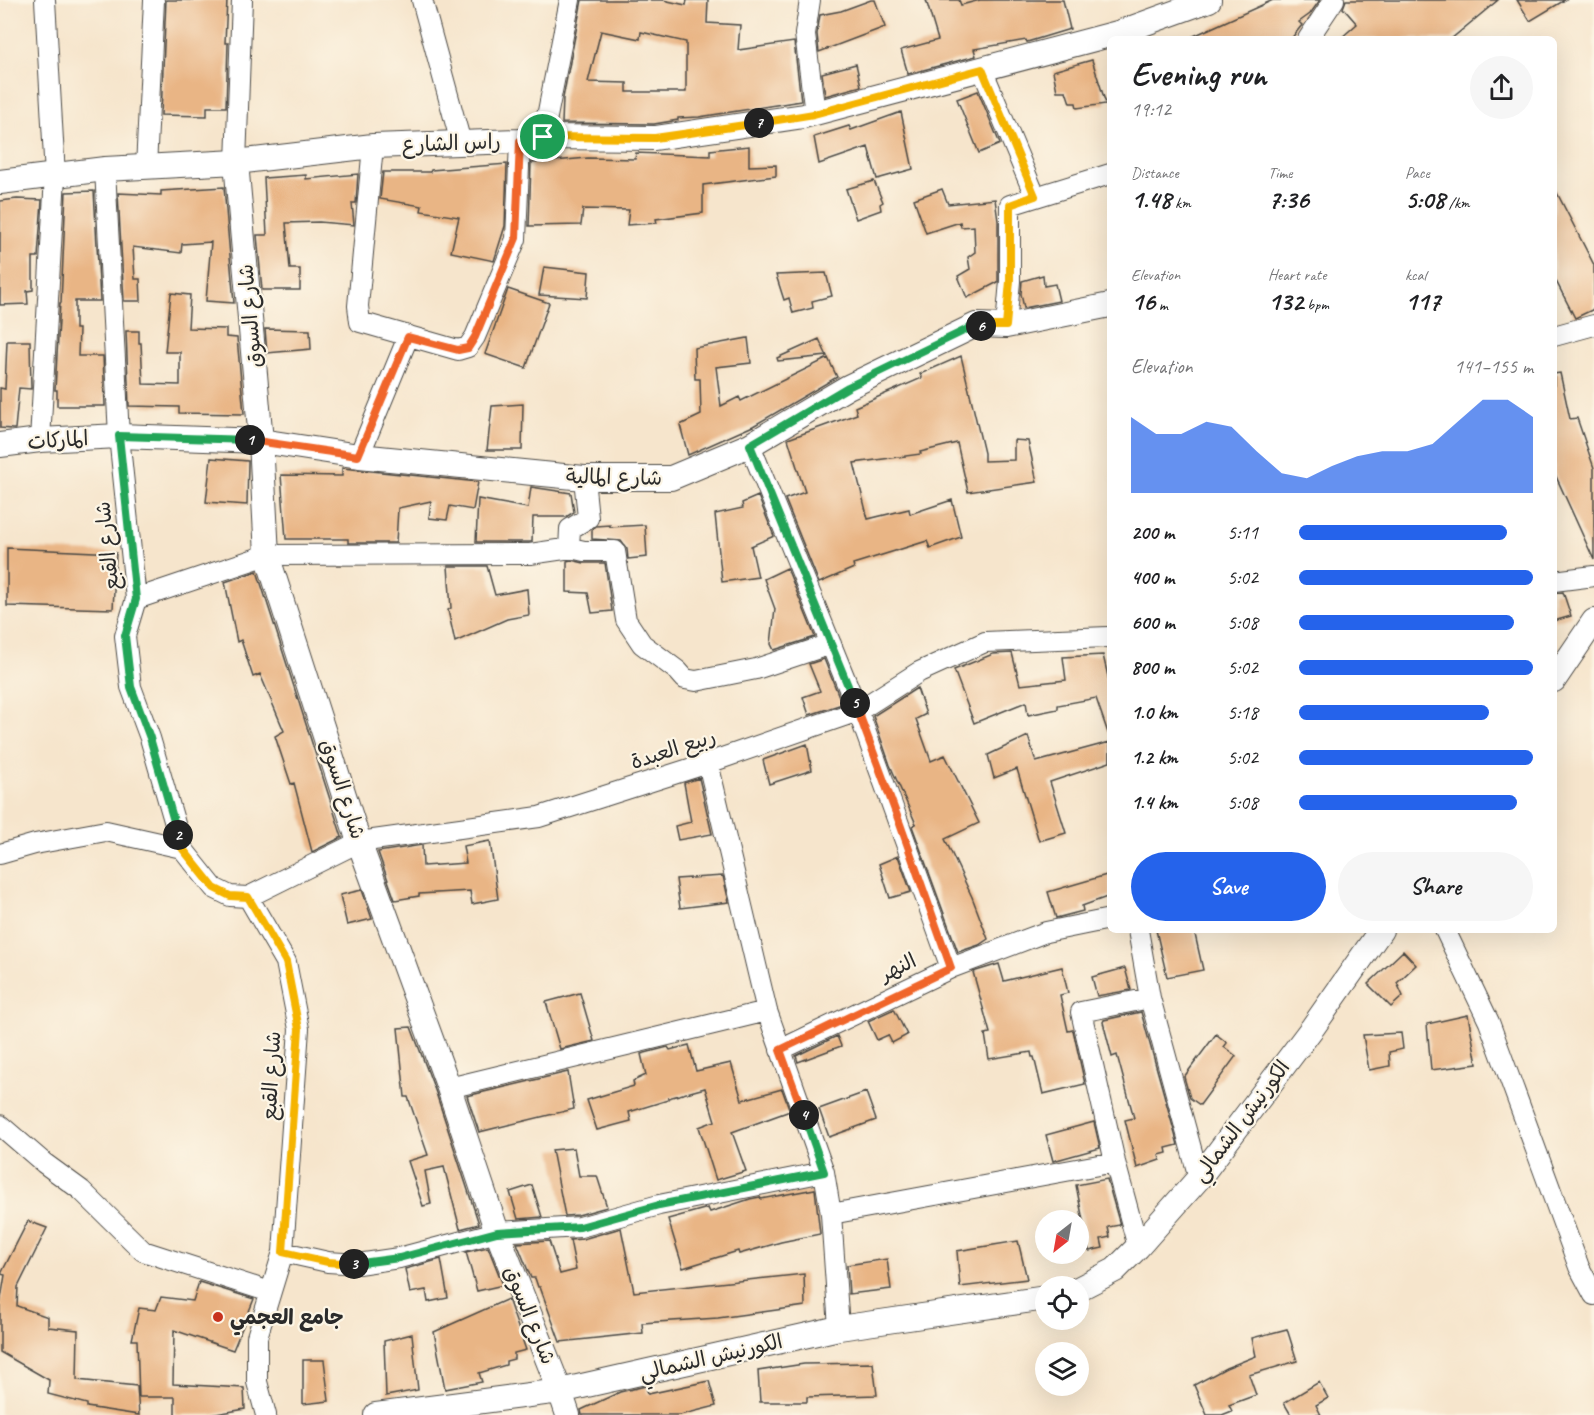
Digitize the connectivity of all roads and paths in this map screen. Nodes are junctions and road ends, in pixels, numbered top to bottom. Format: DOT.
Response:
graph roads {
  1 [pos="45,0"];
  2 [pos="154,0"];
  3 [pos="242,0"];
  4 [pos="422,0"];
  5 [pos="570,0"];
  6 [pos="810,0"];
  7 [pos="1209,0"];
  8 [pos="1334,0"];
  9 [pos="1310,36"];
  10 [pos="982,69"];
  11 [pos="814,114"];
  12 [pos="532,139"];
  13 [pos="461,143"];
  14 [pos="373,146"];
  15 [pos="236,162"];
  16 [pos="146,168"];
  17 [pos="105,170"];
  18 [pos="1107,175"];
  19 [pos="55,176"];
  20 [pos="0,182"];
  21 [pos="1035,196"];
  22 [pos="1107,306"];
  23 [pos="1594,325"];
  24 [pos="1006,326"];
  25 [pos="1557,335"];
  26 [pos="408,337"];
  27 [pos="119,436"];
  28 [pos="40,440"];
  29 [pos="261,441"];
  30 [pos="0,445"];
  31 [pos="750,445"];
  32 [pos="358,456"];
  33 [pos="585,478"];
  34 [pos="570,549"];
  35 [pos="267,555"];
  36 [pos="1594,576"];
  37 [pos="1557,581"];
  38 [pos="136,599"];
  39 [pos="1594,621"];
  40 [pos="1107,637"];
  41 [pos="831,644"];
  42 [pos="1557,676"];
  43 [pos="858,711"];
  44 [pos="708,763"];
  45 [pos="359,842"];
  46 [pos="182,848"];
  47 [pos="0,854"];
  48 [pos="248,897"];
  49 [pos="1107,920"];
  50 [pos="1139,933"];
  51 [pos="1379,933"];
  52 [pos="1446,933"];
  53 [pos="951,968"];
  54 [pos="1150,998"];
  55 [pos="768,1011"];
  56 [pos="780,1050"];
  57 [pos="449,1088"];
  58 [pos="0,1125"];
  59 [pos="1115,1162"];
  60 [pos="824,1172"];
  61 [pos="1199,1178"];
  62 [pos="831,1214"];
  63 [pos="497,1232"];
  64 [pos="1138,1247"];
  65 [pos="283,1252"];
  66 [pos="1089,1283"];
  67 [pos="270,1292"];
  68 [pos="1594,1295"];
  69 [pos="1035,1300"];
  70 [pos="839,1328"];
  71 [pos="560,1391"];
  72 [pos="266,1415"];
  73 [pos="376,1415"];
  74 [pos="568,1415"];
  1 -- 19 [label="street"];
  2 -- 16 [label="street"];
  3 -- 15 [label="street"];
  4 -- 13 [label="street"];
  5 -- 12 [label="street"];
  6 -- 11 [label="street"];
  7 -- 10 [label="street, راس الشارع"];
  8 -- 9 [label="street"];
  10 -- 11 [label="street, راس الشارع"];
  10 -- 21 [label="street"];
  11 -- 12 [label="street, راس الشارع"];
  12 -- 13 [label="street, راس الشارع"];
  12 -- 26 [label="street"];
  13 -- 14 [label="street, راس الشارع"];
  14 -- 15 [label="street, راس الشارع"];
  14 -- 26 [label="street"];
  15 -- 16 [label="street, راس الشارع"];
  15 -- 29 [label="street, شارع السوق"];
  16 -- 17 [label="street, راس الشارع"];
  17 -- 19 [label="street, راس الشارع"];
  17 -- 27 [label="street, شارع القبع"];
  18 -- 21 [label="street"];
  19 -- 20 [label="street, راس الشارع"];
  19 -- 28 [label="street"];
  21 -- 24 [label="street"];
  22 -- 24 [label="street, شارع المالية"];
  23 -- 25 [label="street"];
  24 -- 31 [label="street, شارع المالية"];
  26 -- 32 [label="street"];
  27 -- 28 [label="street, الماركات"];
  27 -- 29 [label="street, الماركات"];
  27 -- 38 [label="street, شارع القبع"];
  28 -- 30 [label="street, الماركات"];
  29 -- 32 [label="street, شارع المالية"];
  29 -- 35 [label="street, شارع السوق"];
  31 -- 33 [label="street, شارع المالية"];
  31 -- 41 [label="street"];
  32 -- 33 [label="street, شارع المالية"];
  33 -- 34 [label="street"];
  34 -- 35 [label="street"];
  34 -- 41 [label="street"];
  35 -- 38 [label="street"];
  35 -- 45 [label="street, شارع السوق"];
  36 -- 37 [label="street"];
  38 -- 46 [label="street, شارع القبع"];
  39 -- 42 [label="street"];
  40 -- 43 [label="street, ربيع العبدة"];
  41 -- 43 [label="street"];
  43 -- 44 [label="street, ربيع العبدة"];
  43 -- 53 [label="street"];
  44 -- 45 [label="street, ربيع العبدة"];
  44 -- 55 [label="street"];
  45 -- 48 [label="street, ربيع العبدة"];
  45 -- 57 [label="street, شارع السوق"];
  46 -- 47 [label="street"];
  46 -- 48 [label="street, شارع القبع"];
  48 -- 65 [label="street, شارع القبع"];
  49 -- 53 [label="street, النهر"];
  50 -- 54 [label="street"];
  51 -- 61 [label="street, الكورنيش الشمالي"];
  52 -- 68 [label="street"];
  53 -- 56 [label="street, النهر"];
  54 -- 59 [label="street"];
  54 -- 61 [label="street"];
  55 -- 56 [label="street"];
  55 -- 57 [label="street"];
  56 -- 60 [label="street"];
  57 -- 63 [label="street, شارع السوق"];
  58 -- 67 [label="street"];
  59 -- 62 [label="street"];
  59 -- 64 [label="street"];
  60 -- 62 [label="street"];
  60 -- 63 [label="street"];
  61 -- 64 [label="street, الكورنيش الشمالي"];
  62 -- 70 [label="street"];
  63 -- 65 [label="street"];
  63 -- 71 [label="street, شارع السوق"];
  64 -- 66 [label="street, الكورنيش الشمالي"];
  65 -- 67 [label="street, شارع القبع"];
  67 -- 72 [label="street, شارع القبع"];
  69 -- 70 [label="street, الكورنيش الشمالي"];
  70 -- 71 [label="street, الكورنيش الشمالي"];
  71 -- 73 [label="street, الكورنيش الشمالي"];
  71 -- 74 [label="street, شارع السوق"];
}
